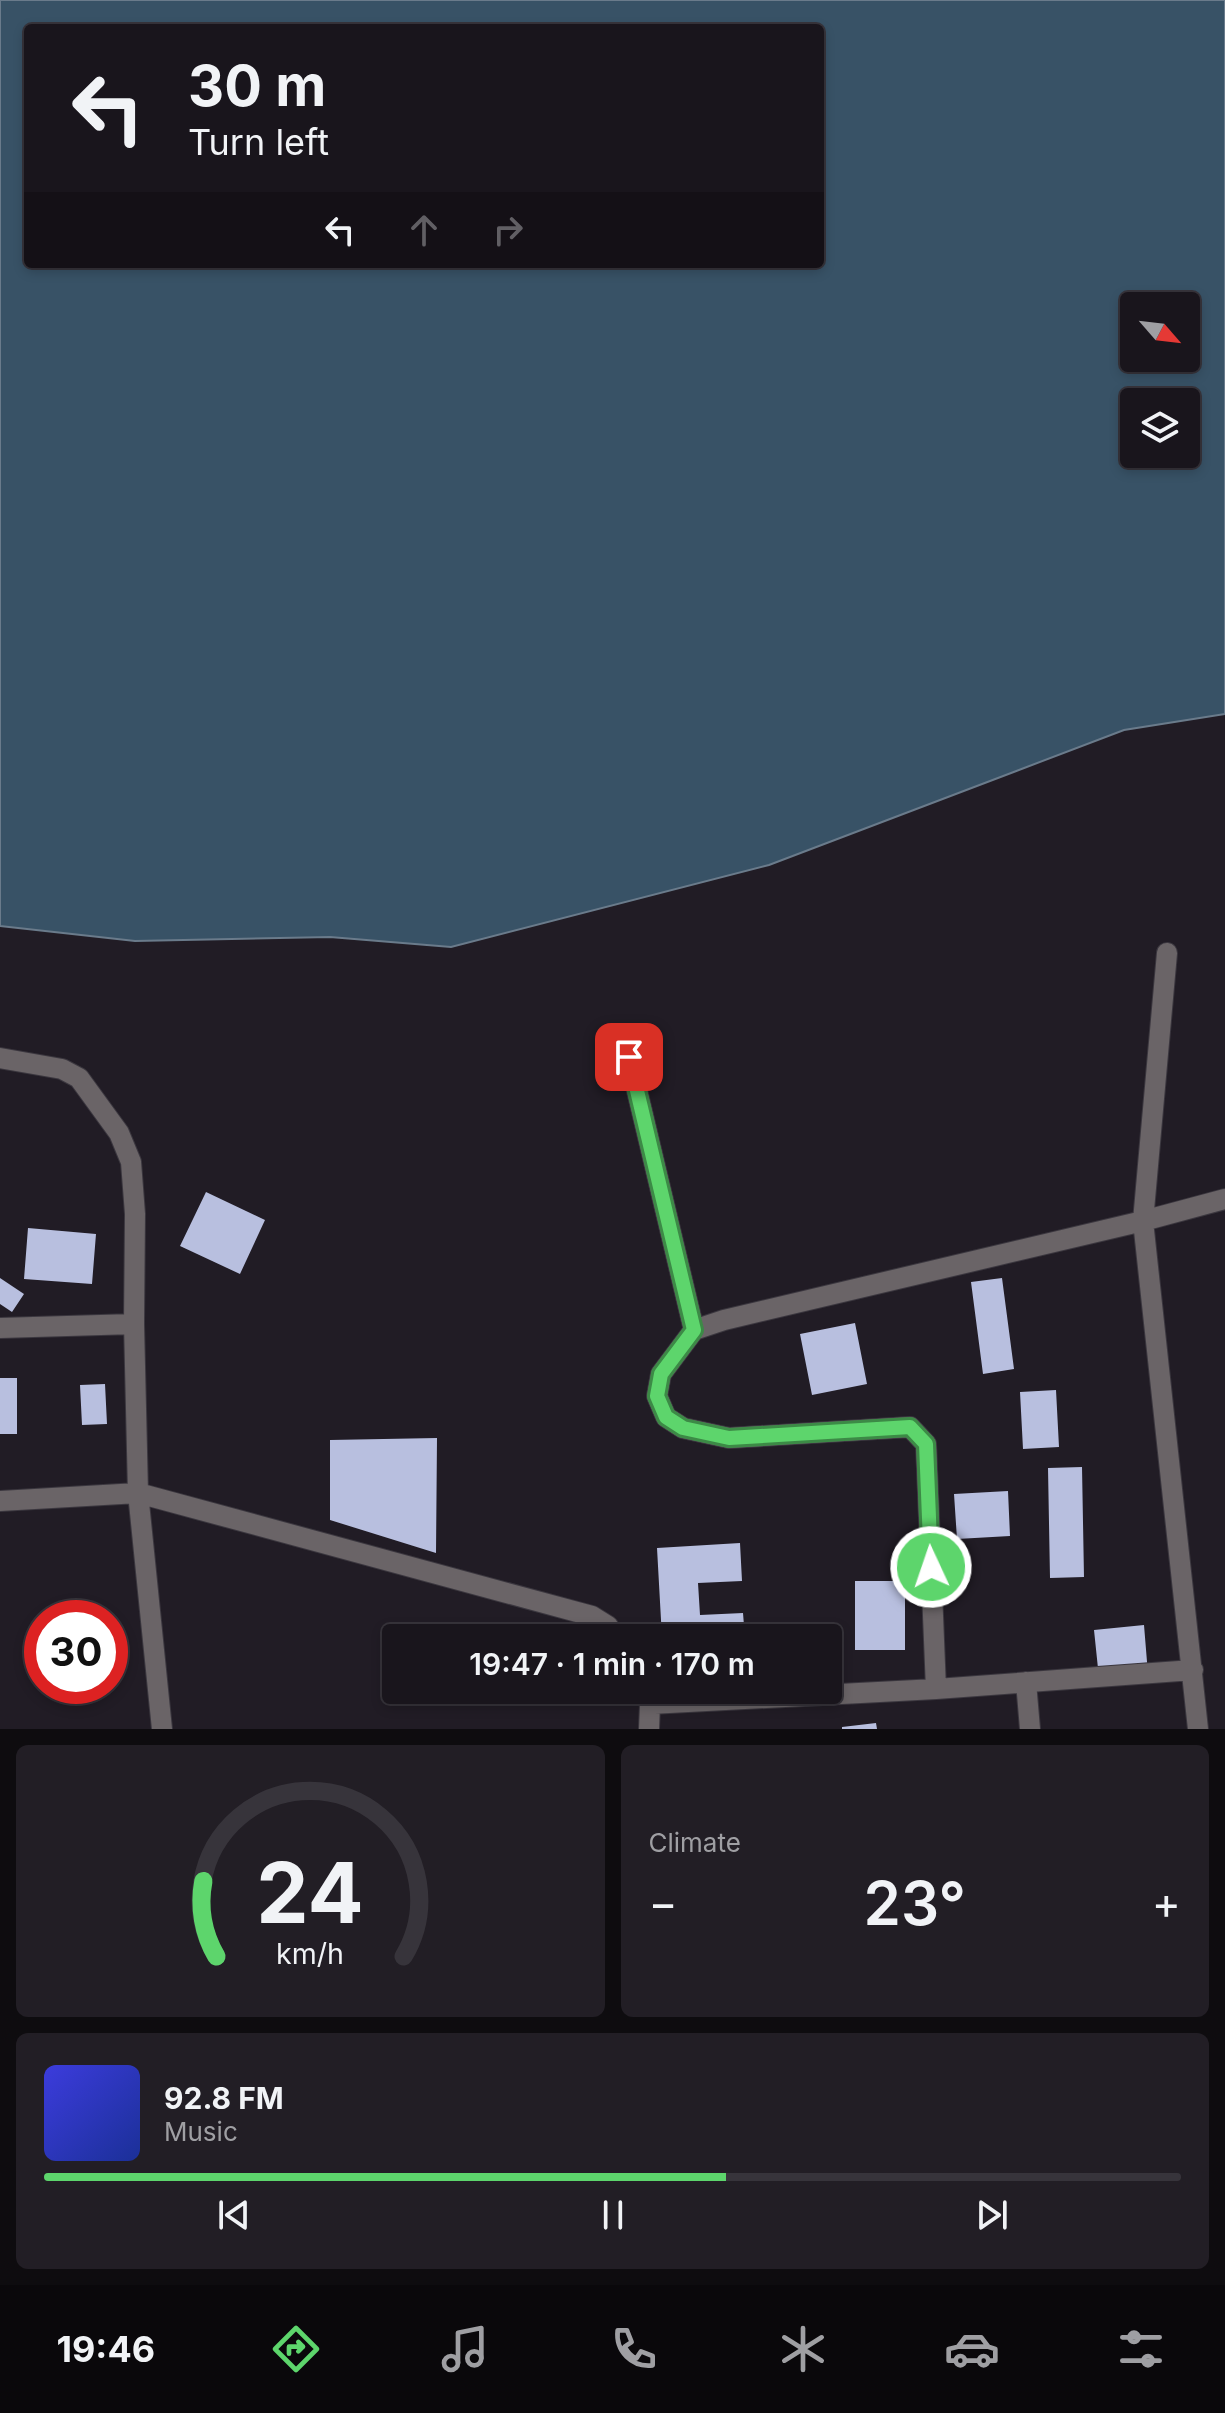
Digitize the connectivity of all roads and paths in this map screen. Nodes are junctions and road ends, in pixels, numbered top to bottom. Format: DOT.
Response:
graph roads {
  1 [pos="1167,953"];
  2 [pos="629,1057"];
  3 [pos="0,1058"];
  4 [pos="1225,1199"];
  5 [pos="1143,1221"];
  6 [pos="134,1324"];
  7 [pos="0,1328"];
  8 [pos="694,1330"];
  9 [pos="138,1493"];
  10 [pos="0,1501"];
  11 [pos="605,1624"];
  12 [pos="1193,1670"];
  13 [pos="1026,1682"];
  14 [pos="936,1689"];
  15 [pos="842,1692"];
  16 [pos="647,1704"];
  17 [pos="162,1729"];
  18 [pos="649,1729"];
  19 [pos="1030,1729"];
  20 [pos="1198,1729"];
  1 -- 5 [label="street"];
  2 -- 8 [label="street"];
  3 -- 6 [label="street"];
  4 -- 5 [label="street"];
  5 -- 8 [label="street"];
  5 -- 12 [label="street"];
  6 -- 7 [label="street"];
  6 -- 9 [label="street"];
  8 -- 14 [label="street"];
  9 -- 10 [label="street"];
  9 -- 11 [label="street"];
  9 -- 17 [label="street"];
  12 -- 13 [label="street"];
  12 -- 20 [label="street"];
  13 -- 14 [label="street"];
  13 -- 19 [label="street"];
  14 -- 15 [label="street"];
  16 -- 18 [label="street"];
}
